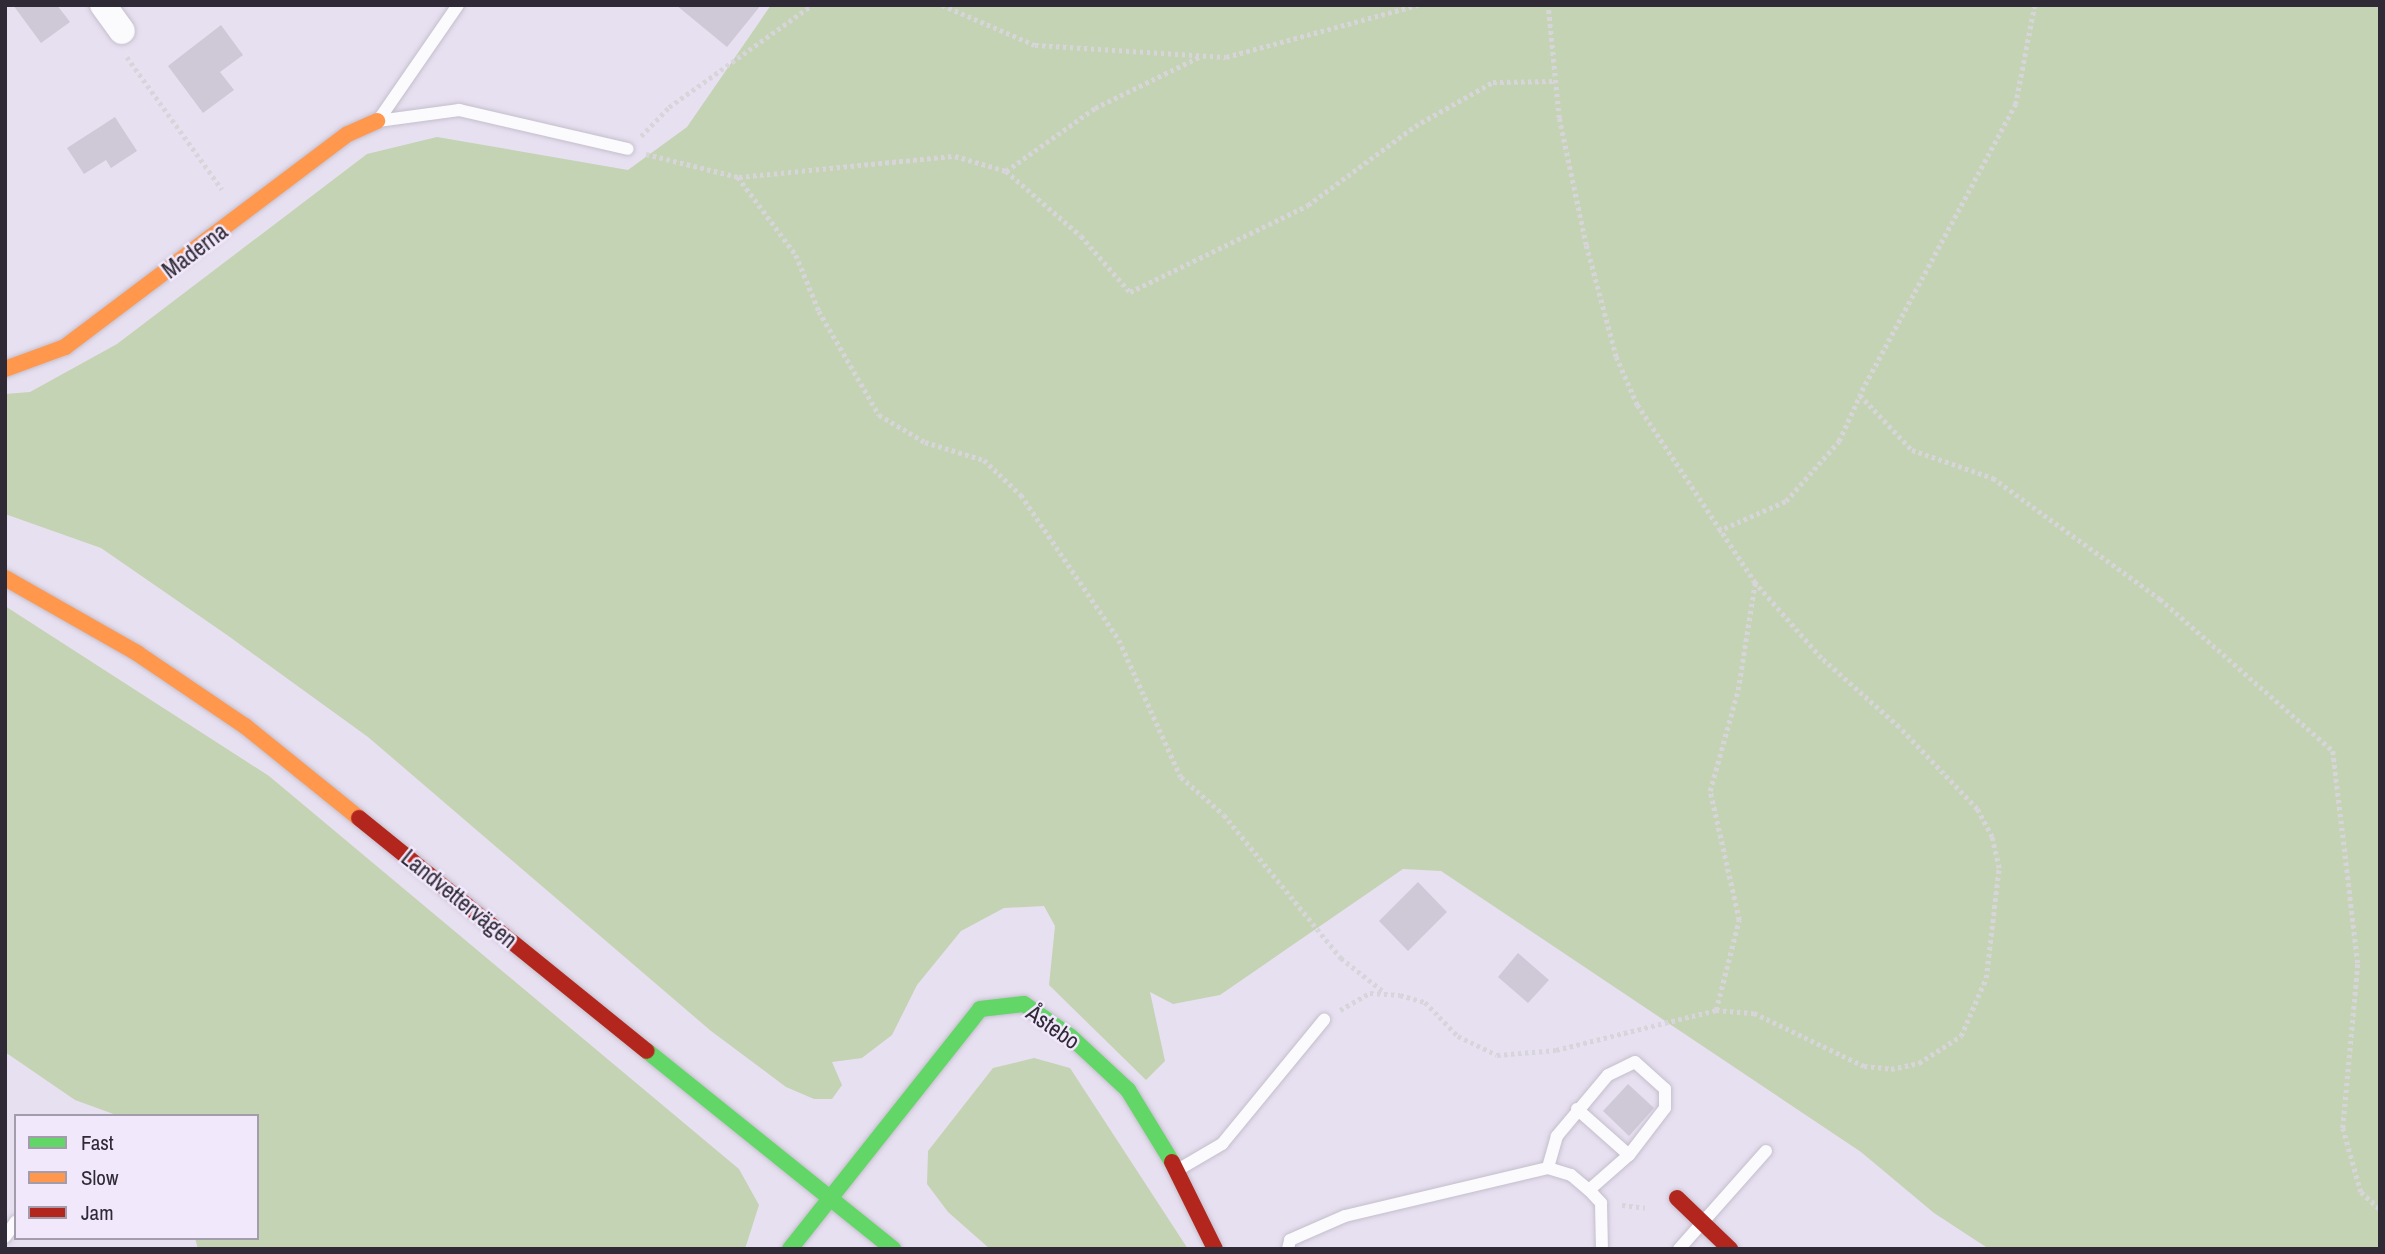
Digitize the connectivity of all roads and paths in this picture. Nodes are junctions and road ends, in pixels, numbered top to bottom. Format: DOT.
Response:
graph roads {
  1 [pos="103,5"];
  2 [pos="457,5"];
  3 [pos="811,5"];
  4 [pos="942,5"];
  5 [pos="1418,5"];
  6 [pos="1548,5"];
  7 [pos="2035,5"];
  8 [pos="122,31"];
  9 [pos="1202,55"];
  10 [pos="1555,80"];
  11 [pos="377,121"];
  12 [pos="628,149"];
  13 [pos="1006,171"];
  14 [pos="738,177"];
  15 [pos="241,215"];
  16 [pos="5,369"];
  17 [pos="1860,395"];
  18 [pos="1718,531"];
  19 [pos="5,578"];
  20 [pos="1755,583"];
  21 [pos="1383,992"];
  22 [pos="1716,1010"];
  23 [pos="1324,1020"];
  24 [pos="1577,1110"];
  25 [pos="1766,1151"];
  26 [pos="1629,1155"];
  27 [pos="1548,1168"];
  28 [pos="1178,1170"];
  29 [pos="1589,1190"];
  30 [pos="830,1196"];
  31 [pos="1677,1198"];
  32 [pos="1601,1203"];
  33 [pos="1654,1209"];
  34 [pos="2380,1209"];
  35 [pos="1702,1222"];
  36 [pos="790,1249"];
  37 [pos="893,1249"];
  38 [pos="1216,1249"];
  39 [pos="1288,1249"];
  40 [pos="1602,1249"];
  41 [pos="1679,1249"];
  42 [pos="1730,1249"];
  1 -- 8 [label="street"];
  2 -- 11 [label="lane"];
  3 -- 12 [label="path"];
  4 -- 9 [label="path"];
  5 -- 9 [label="path"];
  6 -- 10 [label="path"];
  7 -- 17 [label="path"];
  8 -- 15 [label="path"];
  9 -- 13 [label="path"];
  10 -- 13 [label="path"];
  10 -- 18 [label="path"];
  11 -- 12 [label="lane"];
  11 -- 15 [label="street, Maderna"];
  12 -- 14 [label="path"];
  13 -- 14 [label="path"];
  14 -- 21 [label="path"];
  15 -- 16 [label="street, Maderna"];
  17 -- 18 [label="path"];
  17 -- 34 [label="path"];
  18 -- 20 [label="path"];
  19 -- 30 [label="street, Landvettervägen"];
  20 -- 22 [label="path"];
  20 -- 22 [label="path"];
  21 -- 22 [label="path"];
  21 -- 23 [label="path"];
  23 -- 28 [label="lane"];
  24 -- 26 [label="lane"];
  24 -- 26 [label="lane"];
  24 -- 27 [label="lane"];
  25 -- 35 [label="lane"];
  26 -- 29 [label="lane"];
  27 -- 29 [label="lane"];
  27 -- 39 [label="lane"];
  28 -- 30 [label="street, Åstebo"];
  28 -- 38 [label="street, Åstebo"];
  29 -- 32 [label="lane"];
  30 -- 36 [label="street, Åstebo"];
  30 -- 37 [label="street, Landvettervägen"];
  31 -- 35 [label="street"];
  32 -- 33 [label="path"];
  32 -- 40 [label="lane"];
  35 -- 41 [label="lane"];
  35 -- 42 [label="street"];
}
